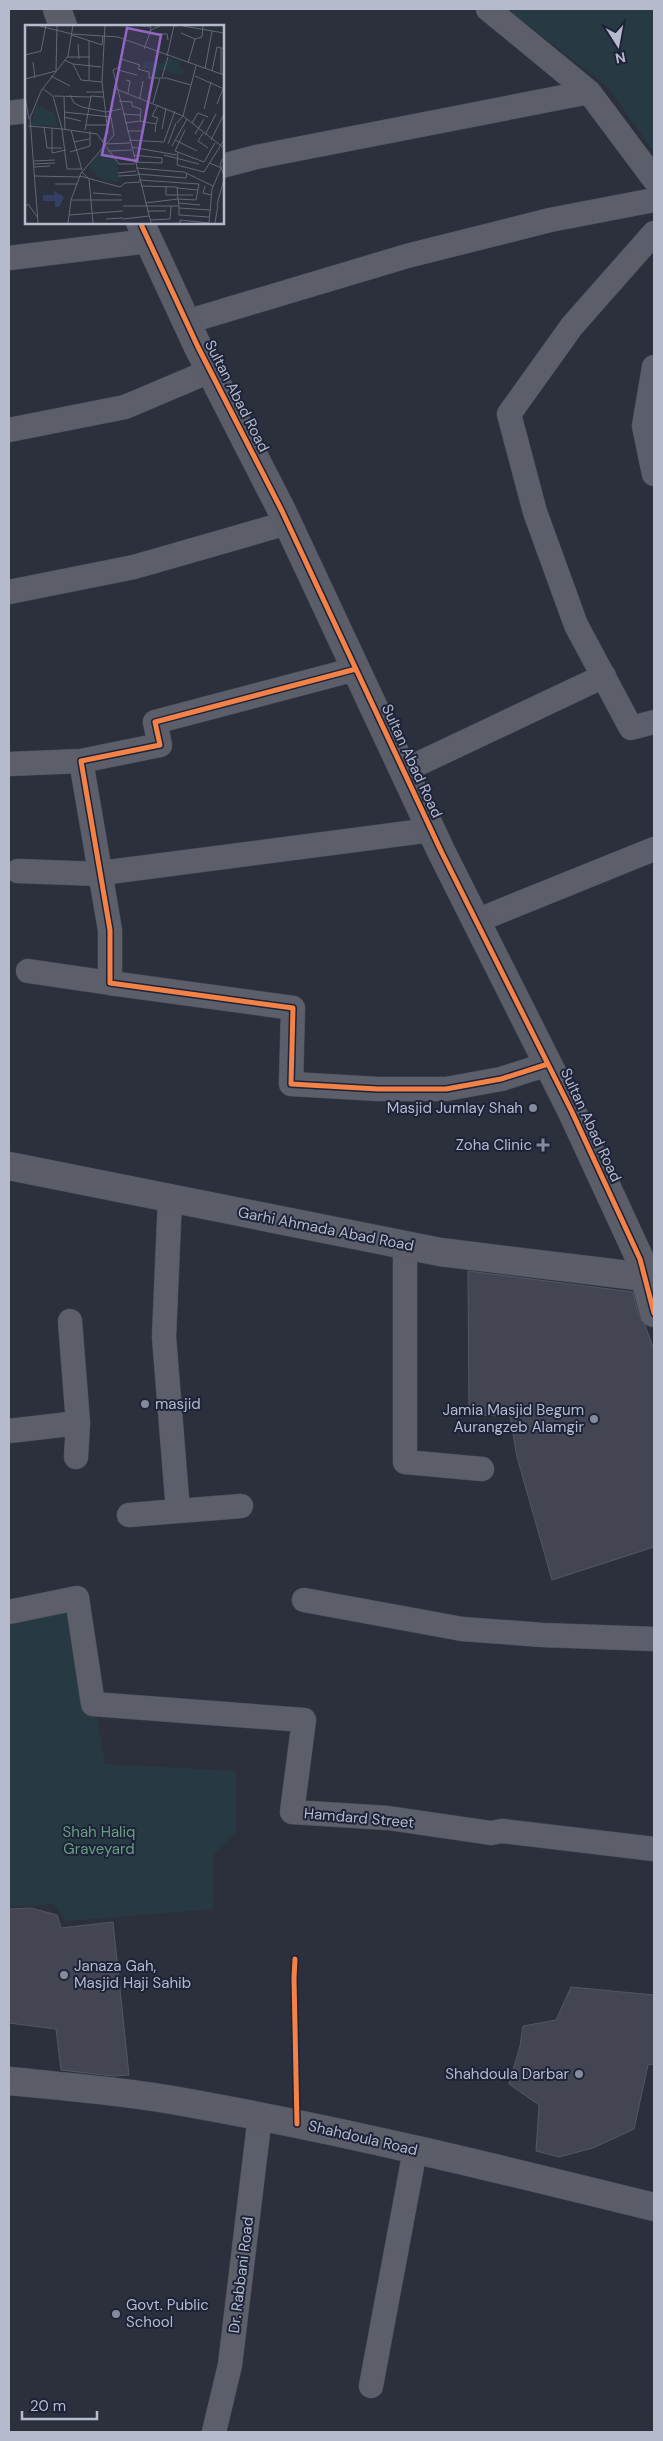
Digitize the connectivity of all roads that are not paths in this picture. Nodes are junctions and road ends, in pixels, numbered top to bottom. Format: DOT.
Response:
graph roads {
  1 [pos="57,9"];
  2 [pos="488,9"];
  3 [pos="63,25"];
  4 [pos="589,92"];
  5 [pos="25,111"];
  6 [pos="9,113"];
  7 [pos="224,165"];
  8 [pos="654,179"];
  9 [pos="654,200"];
  10 [pos="145,232"];
  11 [pos="654,233"];
  12 [pos="9,258"];
  13 [pos="186,322"];
  14 [pos="654,367"];
  15 [pos="210,371"];
  16 [pos="9,430"];
  17 [pos="654,474"];
  18 [pos="287,523"];
  19 [pos="9,592"];
  20 [pos="356,669"];
  21 [pos="604,676"];
  22 [pos="654,722"];
  23 [pos="81,761"];
  24 [pos="9,764"];
  25 [pos="403,771"];
  26 [pos="431,830"];
  27 [pos="654,849"];
  28 [pos="18,871"];
  29 [pos="100,874"];
  30 [pos="476,921"];
  31 [pos="28,971"];
  32 [pos="110,983"];
  33 [pos="548,1064"];
  34 [pos="9,1166"];
  35 [pos="170,1198"];
  36 [pos="405,1245"];
  37 [pos="645,1277"];
  38 [pos="654,1313"];
  39 [pos="70,1321"];
  40 [pos="78,1423"];
  41 [pos="9,1431"];
  42 [pos="76,1457"];
  43 [pos="482,1470"];
  44 [pos="241,1506"];
  45 [pos="178,1511"];
  46 [pos="129,1515"];
  47 [pos="304,1600"];
  48 [pos="9,1612"];
  49 [pos="654,1639"];
  50 [pos="654,1849"];
  51 [pos="9,2081"];
  52 [pos="260,2116"];
  53 [pos="415,2150"];
  54 [pos="654,2207"];
  55 [pos="230,2365"];
  56 [pos="371,2386"];
  57 [pos="214,2432"];
  58 [pos="228,2432"];
  1 -- 3 [label="street"];
  2 -- 4 [label="street"];
  4 -- 7 [label="street"];
  4 -- 8 [label="street"];
  5 -- 6 [label="street"];
  9 -- 13 [label="street"];
  10 -- 12 [label="street"];
  10 -- 13 [label="street, Sultan Abad Road"];
  11 -- 21 [label="street"];
  13 -- 15 [label="street, Sultan Abad Road"];
  14 -- 17 [label="street"];
  15 -- 16 [label="street"];
  15 -- 18 [label="street, Sultan Abad Road"];
  18 -- 19 [label="street"];
  18 -- 20 [label="street, Sultan Abad Road"];
  20 -- 23 [label="street"];
  20 -- 25 [label="street, Sultan Abad Road"];
  21 -- 22 [label="street"];
  21 -- 25 [label="street"];
  23 -- 24 [label="street"];
  23 -- 29 [label="street"];
  25 -- 26 [label="street, Sultan Abad Road"];
  26 -- 29 [label="street"];
  26 -- 30 [label="street, Sultan Abad Road"];
  27 -- 30 [label="street"];
  28 -- 29 [label="street"];
  29 -- 32 [label="street"];
  30 -- 33 [label="street, Sultan Abad Road"];
  31 -- 32 [label="street"];
  32 -- 33 [label="street"];
  33 -- 37 [label="street, Sultan Abad Road"];
  34 -- 35 [label="street, Garhi Ahmada Abad Road"];
  35 -- 36 [label="street, Garhi Ahmada Abad Road"];
  35 -- 45 [label="street"];
  36 -- 37 [label="street, Garhi Ahmada Abad Road"];
  36 -- 43 [label="street"];
  37 -- 38 [label="street, Sultan Abad Road"];
  39 -- 40 [label="street"];
  40 -- 41 [label="street"];
  40 -- 42 [label="street"];
  44 -- 45 [label="street"];
  45 -- 46 [label="street"];
  47 -- 49 [label="street"];
  48 -- 50 [label="street, Hamdard Street"];
  51 -- 52 [label="street, Shahdoula Road"];
  52 -- 53 [label="street, Shahdoula Road"];
  52 -- 55 [label="street, Dr. Rabbani Road"];
  53 -- 54 [label="street, Shahdoula Road"];
  53 -- 56 [label="street"];
  55 -- 57 [label="street, Dr. Rabbani Road"];
  55 -- 58 [label="street"];
}
